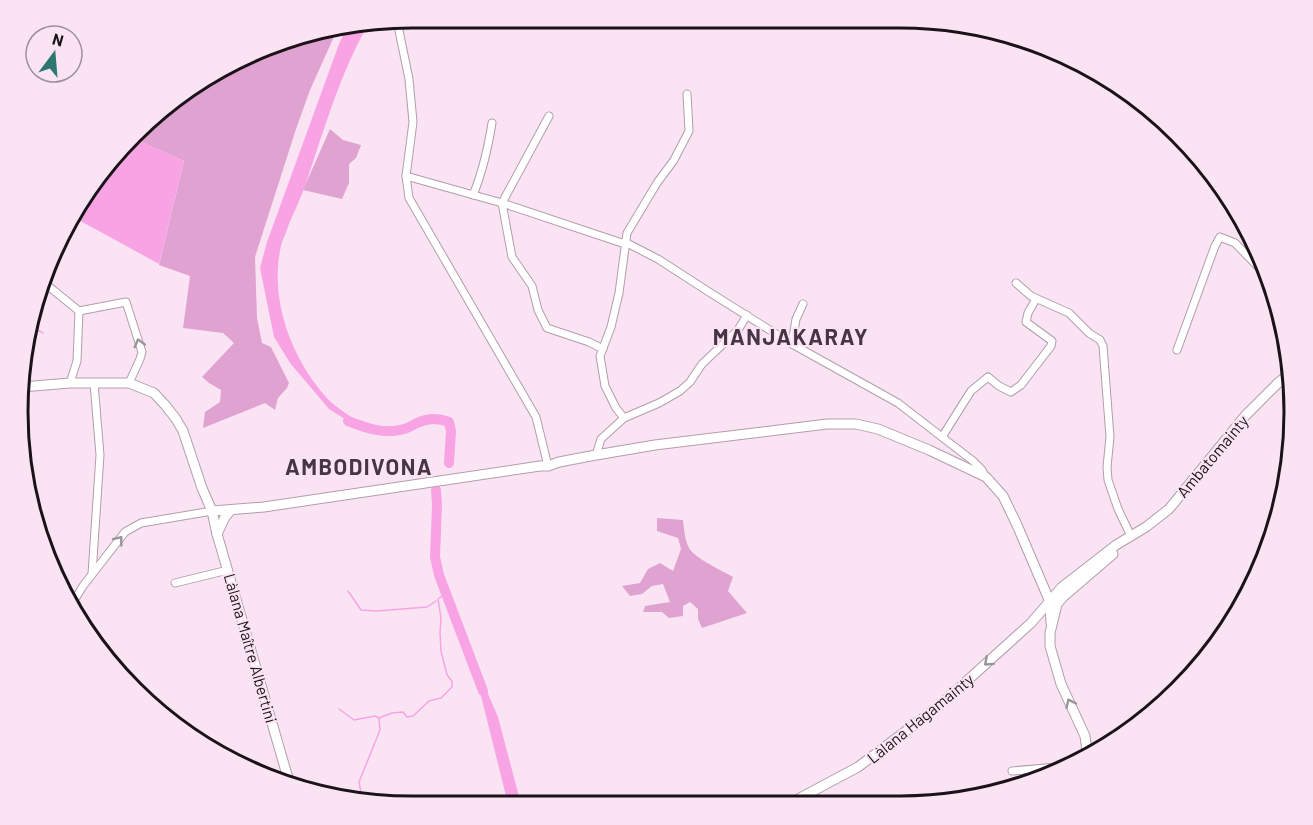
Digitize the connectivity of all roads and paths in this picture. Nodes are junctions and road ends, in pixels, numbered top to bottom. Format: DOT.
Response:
graph roads {
  1 [pos="399,29"];
  2 [pos="687,94"];
  3 [pos="549,116"];
  4 [pos="492,123"];
  5 [pos="406,176"];
  6 [pos="473,195"];
  7 [pos="502,203"];
  8 [pos="625,242"];
  9 [pos="1253,262"];
  10 [pos="1016,283"];
  11 [pos="50,287"];
  12 [pos="1036,299"];
  13 [pos="803,304"];
  14 [pos="79,310"];
  15 [pos="747,315"];
  16 [pos="792,344"];
  17 [pos="603,349"];
  18 [pos="1177,350"];
  19 [pos="1283,379"];
  20 [pos="70,383"];
  21 [pos="94,383"];
  22 [pos="129,383"];
  23 [pos="29,386"];
  24 [pos="624,418"];
  25 [pos="942,437"];
  26 [pos="596,455"];
  27 [pos="548,464"];
  28 [pos="986,477"];
  29 [pos="231,510"];
  30 [pos="212,511"];
  31 [pos="217,534"];
  32 [pos="1130,536"];
  33 [pos="228,570"];
  34 [pos="92,574"];
  35 [pos="1040,577"];
  36 [pos="175,583"];
  37 [pos="1058,596"];
  38 [pos="76,597"];
  39 [pos="1042,612"];
  40 [pos="1031,623"];
  41 [pos="1051,628"];
  42 [pos="1087,748"];
  43 [pos="1044,768"];
  44 [pos="1012,771"];
  45 [pos="287,775"];
  46 [pos="804,796"];
  1 -- 5 [label="street"];
  2 -- 8 [label="street"];
  3 -- 7 [label="street"];
  4 -- 6 [label="street"];
  5 -- 6 [label="street"];
  5 -- 27 [label="street"];
  6 -- 7 [label="street"];
  7 -- 8 [label="street"];
  7 -- 17 [label="street"];
  8 -- 15 [label="street"];
  8 -- 17 [label="street"];
  9 -- 18 [label="street"];
  10 -- 12 [label="street"];
  11 -- 14 [label="street"];
  12 -- 25 [label="street"];
  12 -- 32 [label="street"];
  13 -- 16 [label="street"];
  14 -- 20 [label="street"];
  22 -- 14 [label="street, one-way"];
  15 -- 16 [label="street"];
  15 -- 24 [label="street"];
  16 -- 25 [label="street"];
  17 -- 24 [label="street"];
  19 -- 32 [label="main road, Ambatomainty"];
  20 -- 21 [label="main road"];
  20 -- 23 [label="main road"];
  21 -- 22 [label="main road"];
  21 -- 34 [label="street"];
  22 -- 30 [label="main road, Làlana Maître Albertini"];
  24 -- 26 [label="street"];
  25 -- 28 [label="street"];
  26 -- 27 [label="main road"];
  26 -- 28 [label="main road"];
  27 -- 29 [label="main road"];
  28 -- 35 [label="main road"];
  29 -- 30 [label="main road"];
  29 -- 31 [label="main road"];
  30 -- 31 [label="main road, Làlana Maître Albertini"];
  34 -- 30 [label="street, one-way"];
  31 -- 33 [label="main road, Làlana Maître Albertini"];
  32 -- 37 [label="main road, Ambatomainty"];
  33 -- 36 [label="street"];
  33 -- 45 [label="main road, Làlana Maître Albertini"];
  34 -- 38 [label="street"];
  35 -- 37 [label="main road"];
  35 -- 37 [label="main road"];
  35 -- 39 [label="main road"];
  37 -- 39 [label="main road, Làlana Hagamainty"];
  37 -- 41 [label="main road"];
  37 -- 41 [label="main road"];
  39 -- 40 [label="main road, Làlana Hagamainty"];
  40 -- 41 [label="main road"];
  40 -- 46 [label="main road, Làlana Hagamainty, one-way"];
  42 -- 41 [label="main road, one-way"];
  43 -- 44 [label="street"];
}
